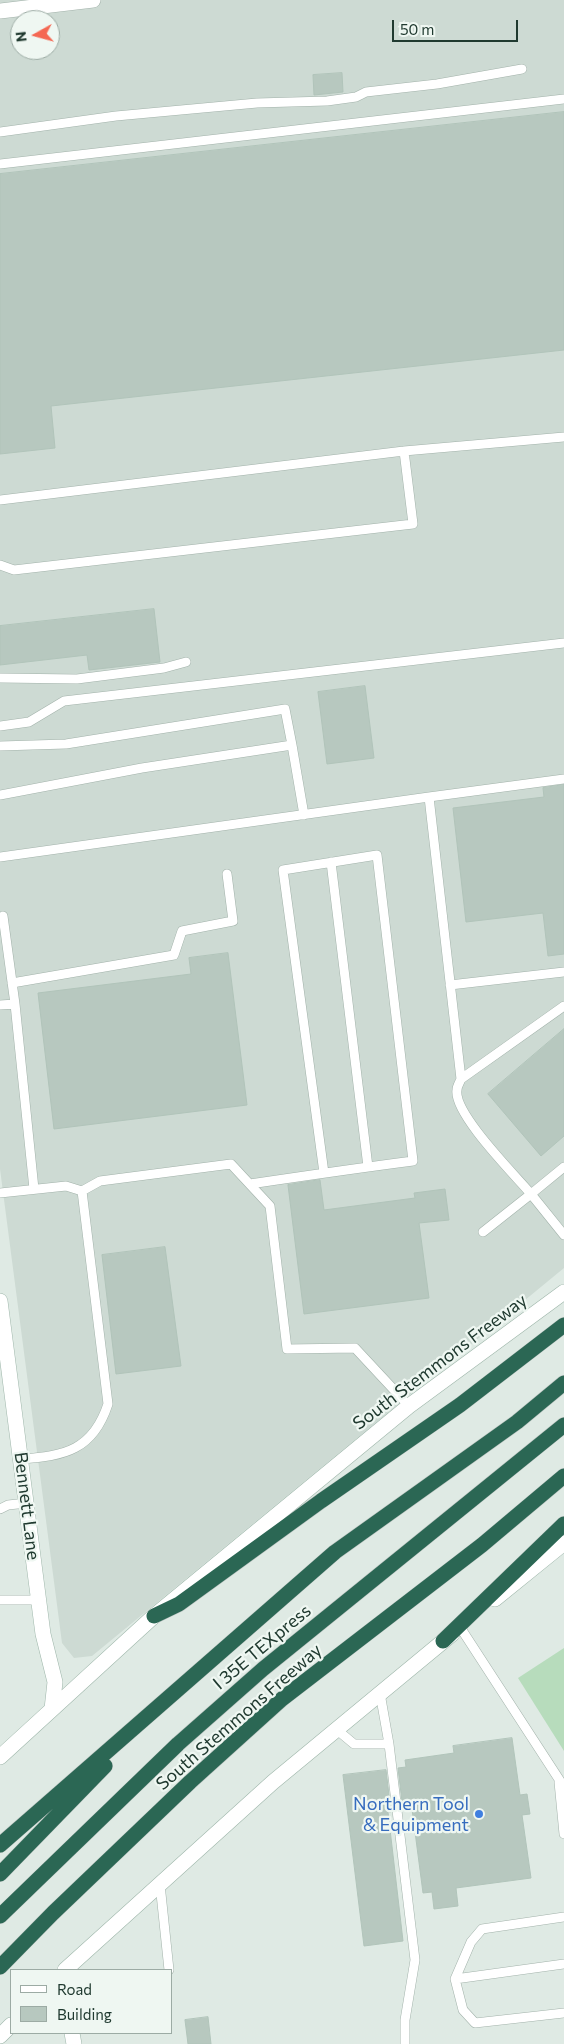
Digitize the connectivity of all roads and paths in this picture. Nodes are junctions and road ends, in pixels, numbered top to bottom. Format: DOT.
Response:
graph roads {
  1 [pos="92,0"];
  2 [pos="60,2"];
  3 [pos="0,10"];
  4 [pos="522,69"];
  5 [pos="564,99"];
  6 [pos="0,132"];
  7 [pos="0,164"];
  8 [pos="564,437"];
  9 [pos="404,451"];
  10 [pos="0,500"];
  11 [pos="0,565"];
  12 [pos="564,643"];
  13 [pos="186,662"];
  14 [pos="0,678"];
  15 [pos="0,726"];
  16 [pos="292,745"];
  17 [pos="0,746"];
  18 [pos="564,779"];
  19 [pos="0,795"];
  20 [pos="429,797"];
  21 [pos="304,815"];
  22 [pos="0,857"];
  23 [pos="331,862"];
  24 [pos="227,874"];
  25 [pos="3,916"];
  26 [pos="564,972"];
  27 [pos="12,982"];
  28 [pos="450,985"];
  29 [pos="15,1004"];
  30 [pos="0,1005"];
  31 [pos="564,1006"];
  32 [pos="461,1079"];
  33 [pos="368,1167"];
  34 [pos="564,1167"];
  35 [pos="324,1174"];
  36 [pos="250,1184"];
  37 [pos="34,1189"];
  38 [pos="82,1191"];
  39 [pos="0,1192"];
  40 [pos="531,1194"];
  41 [pos="483,1232"];
  42 [pos="564,1235"];
  43 [pos="564,1292"];
  44 [pos="0,1301"];
  45 [pos="564,1325"];
  46 [pos="564,1383"];
  47 [pos="409,1406"];
  48 [pos="564,1425"];
  49 [pos="20,1459"];
  50 [pos="564,1476"];
  51 [pos="26,1503"];
  52 [pos="0,1509"];
  53 [pos="564,1524"];
  54 [pos="564,1543"];
  55 [pos="0,1600"];
  56 [pos="39,1600"];
  57 [pos="154,1616"];
  58 [pos="460,1627"];
  59 [pos="443,1641"];
  60 [pos="380,1693"];
  61 [pos="173,1694"];
  62 [pos="52,1709"];
  63 [pos="336,1729"];
  64 [pos="389,1744"];
  65 [pos="0,1757"];
  66 [pos="558,1778"];
  67 [pos="564,1787"];
  68 [pos="564,1834"];
  69 [pos="0,1845"];
  70 [pos="0,1874"];
  71 [pos="160,1884"];
  72 [pos="0,1916"];
  73 [pos="564,1916"];
  74 [pos="564,1964"];
  75 [pos="0,1967"];
  76 [pos="67,1969"];
  77 [pos="169,1969"];
  78 [pos="455,1979"];
  79 [pos="564,2013"];
  80 [pos="10,2026"];
  81 [pos="0,2036"];
  82 [pos="405,2044"];
  1 -- 2 [label="main road"];
  2 -- 3 [label="main road"];
  4 -- 6 [label="lane"];
  5 -- 7 [label="lane"];
  8 -- 9 [label="lane"];
  9 -- 10 [label="lane"];
  9 -- 11 [label="lane"];
  12 -- 15 [label="lane"];
  13 -- 14 [label="lane"];
  16 -- 17 [label="lane"];
  16 -- 19 [label="lane"];
  16 -- 21 [label="lane"];
  18 -- 20 [label="lane"];
  20 -- 21 [label="lane"];
  20 -- 28 [label="lane"];
  21 -- 22 [label="lane"];
  23 -- 33 [label="lane"];
  23 -- 33 [label="lane"];
  23 -- 35 [label="lane"];
  24 -- 27 [label="lane"];
  25 -- 27 [label="lane"];
  26 -- 28 [label="lane"];
  27 -- 29 [label="lane"];
  28 -- 32 [label="lane"];
  29 -- 30 [label="lane"];
  29 -- 37 [label="lane"];
  31 -- 32 [label="lane"];
  32 -- 40 [label="lane"];
  33 -- 35 [label="lane"];
  34 -- 40 [label="lane"];
  35 -- 36 [label="lane"];
  36 -- 38 [label="lane"];
  36 -- 47 [label="lane"];
  37 -- 38 [label="lane"];
  37 -- 39 [label="lane"];
  38 -- 49 [label="lane"];
  40 -- 41 [label="lane"];
  40 -- 42 [label="lane"];
  43 -- 47 [label="main road, South Stemmons Freeway"];
  44 -- 49 [label="main road, Bennett Lane"];
  45 -- 57 [label="highway"];
  46 -- 61 [label="highway"];
  47 -- 57 [label="main road, South Stemmons Freeway"];
  48 -- 72 [label="highway, I 35E TEXpress"];
  49 -- 51 [label="main road, Bennett Lane"];
  50 -- 75 [label="highway, South Stemmons Freeway"];
  51 -- 52 [label="lane"];
  51 -- 56 [label="main road, Bennett Lane"];
  53 -- 59 [label="highway"];
  54 -- 58 [label="main road"];
  55 -- 56 [label="lane"];
  56 -- 62 [label="main road, Bennett Lane"];
  57 -- 62 [label="main road, South Stemmons Freeway"];
  58 -- 59 [label="main road"];
  58 -- 66 [label="lane"];
  59 -- 60 [label="main road"];
  60 -- 63 [label="main road"];
  60 -- 64 [label="lane"];
  61 -- 69 [label="highway"];
  61 -- 70 [label="highway"];
  62 -- 65 [label="main road, South Stemmons Freeway"];
  63 -- 64 [label="lane"];
  63 -- 71 [label="main road"];
  64 -- 82 [label="lane"];
  66 -- 67 [label="lane"];
  66 -- 68 [label="lane"];
  71 -- 76 [label="main road"];
  71 -- 77 [label="lane"];
  73 -- 78 [label="lane"];
  74 -- 78 [label="lane"];
  78 -- 79 [label="lane"];
  80 -- 81 [label="main road"];
}
